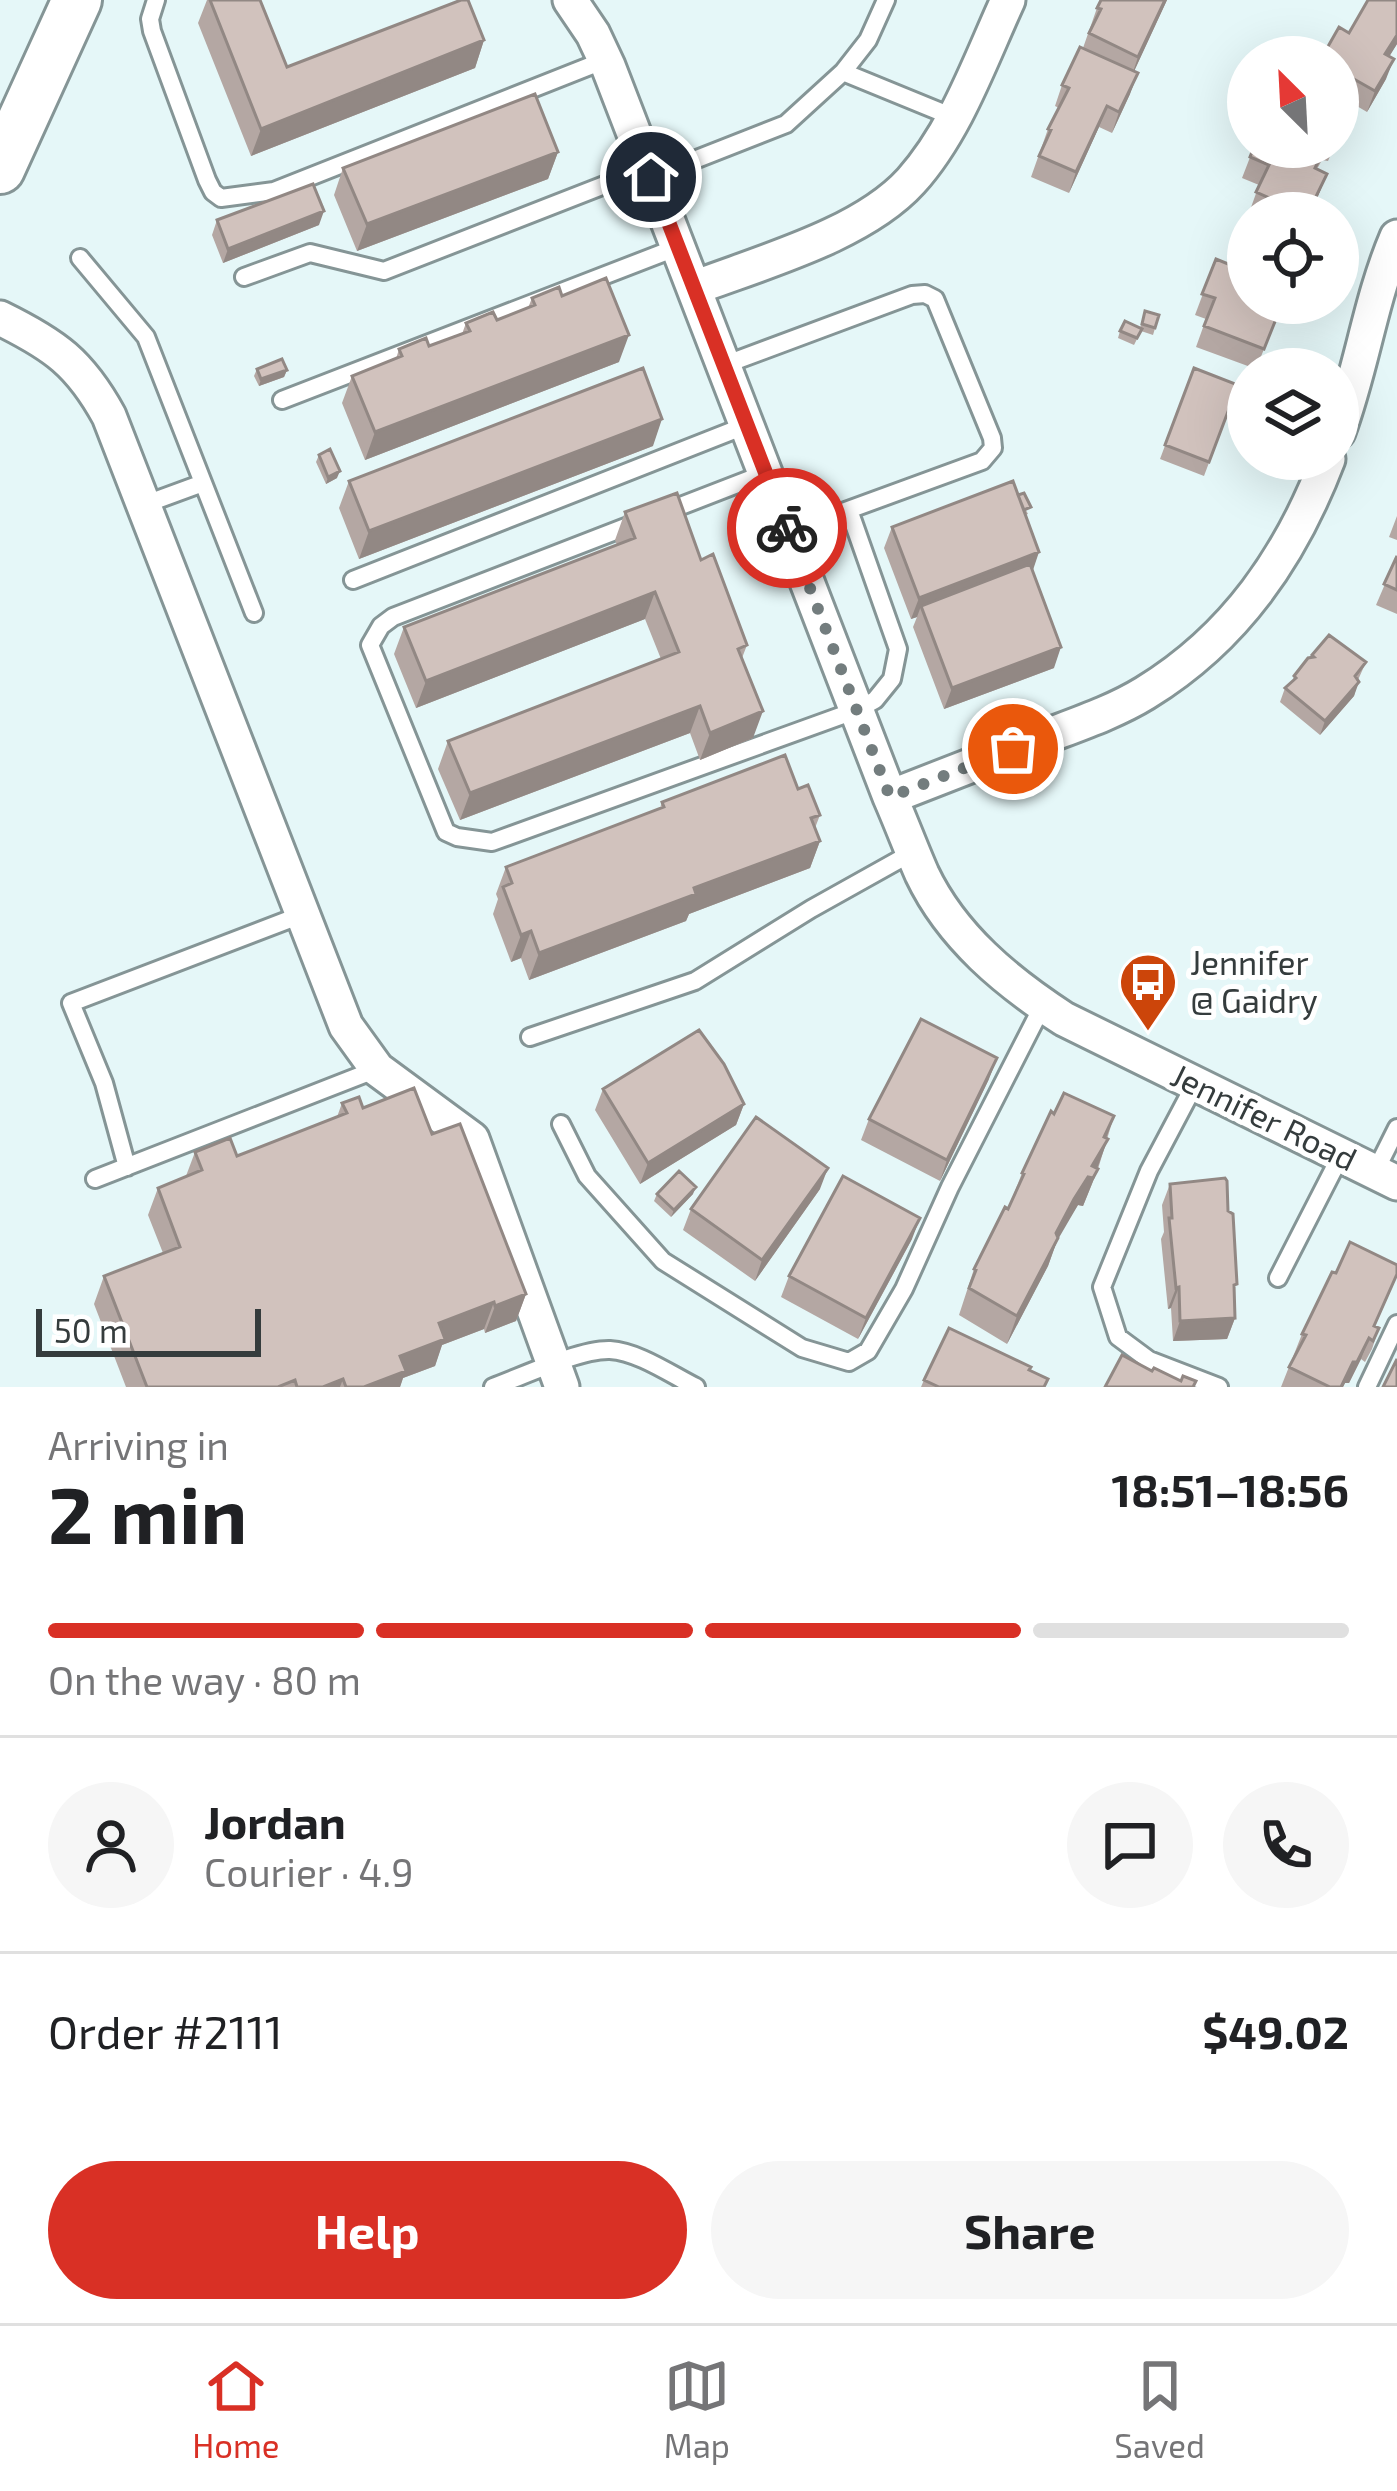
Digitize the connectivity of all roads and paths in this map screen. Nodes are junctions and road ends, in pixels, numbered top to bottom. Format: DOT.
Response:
graph roads {
  1 [pos="77,0"];
  2 [pos="156,0"];
  3 [pos="571,0"];
  4 [pos="886,0"];
  5 [pos="1008,0"];
  6 [pos="605,60"];
  7 [pos="843,72"];
  8 [pos="953,117"];
  9 [pos="0,169"];
  10 [pos="650,173"];
  11 [pos="1397,237"];
  12 [pos="678,247"];
  13 [pos="80,258"];
  14 [pos="244,277"];
  15 [pos="694,288"];
  16 [pos="0,318"];
  17 [pos="1359,359"];
  18 [pos="724,365"];
  19 [pos="282,400"];
  20 [pos="747,425"];
  21 [pos="766,473"];
  22 [pos="1319,480"];
  23 [pos="203,483"];
  24 [pos="143,505"];
  25 [pos="849,510"];
  26 [pos="788,532"];
  27 [pos="353,580"];
  28 [pos="254,613"];
  29 [pos="857,710"];
  30 [pos="890,797"];
  31 [pos="913,852"];
  32 [pos="302,915"];
  33 [pos="1043,1005"];
  34 [pos="530,1037"];
  35 [pos="377,1069"];
  36 [pos="1195,1084"];
  37 [pos="561,1124"];
  38 [pos="1397,1128"];
  39 [pos="1341,1155"];
  40 [pos="127,1166"];
  41 [pos="1386,1177"];
  42 [pos="95,1179"];
  43 [pos="1278,1278"];
  44 [pos="1397,1324"];
  45 [pos="558,1376"];
  46 [pos="493,1387"];
  47 [pos="696,1387"];
  48 [pos="1219,1387"];
  49 [pos="1367,1387"];
  1 -- 9 [label="street"];
  2 -- 6 [label="lane"];
  3 -- 6 [label="street, Jennifer Road"];
  4 -- 7 [label="lane"];
  5 -- 8 [label="street"];
  6 -- 10 [label="street, Jennifer Road"];
  7 -- 8 [label="lane"];
  7 -- 10 [label="lane"];
  8 -- 15 [label="street"];
  10 -- 12 [label="street, Jennifer Road"];
  10 -- 14 [label="lane"];
  11 -- 17 [label="street"];
  12 -- 15 [label="street, Jennifer Road"];
  12 -- 19 [label="lane"];
  13 -- 23 [label="lane"];
  15 -- 18 [label="street, Jennifer Road"];
  16 -- 24 [label="street"];
  18 -- 20 [label="street, Jennifer Road"];
  18 -- 25 [label="lane"];
  20 -- 21 [label="street, Jennifer Road"];
  20 -- 27 [label="lane"];
  21 -- 26 [label="street, Jennifer Road"];
  21 -- 29 [label="lane"];
  22 -- 30 [label="street"];
  23 -- 24 [label="lane"];
  23 -- 28 [label="lane"];
  24 -- 32 [label="street"];
  25 -- 26 [label="lane"];
  25 -- 29 [label="lane"];
  26 -- 29 [label="street, Jennifer Road"];
  29 -- 30 [label="street, Jennifer Road"];
  30 -- 31 [label="street, Jennifer Road"];
  31 -- 33 [label="street, Jennifer Road"];
  31 -- 34 [label="lane"];
  32 -- 35 [label="street"];
  32 -- 40 [label="lane"];
  33 -- 36 [label="street, Jennifer Road"];
  33 -- 37 [label="lane"];
  35 -- 40 [label="lane"];
  35 -- 45 [label="street"];
  36 -- 39 [label="street, Jennifer Road"];
  36 -- 48 [label="lane"];
  38 -- 41 [label="lane"];
  39 -- 41 [label="street, Jennifer Road"];
  39 -- 43 [label="lane"];
  40 -- 42 [label="lane"];
  44 -- 49 [label="lane"];
  45 -- 46 [label="lane"];
  45 -- 47 [label="lane"];
}
